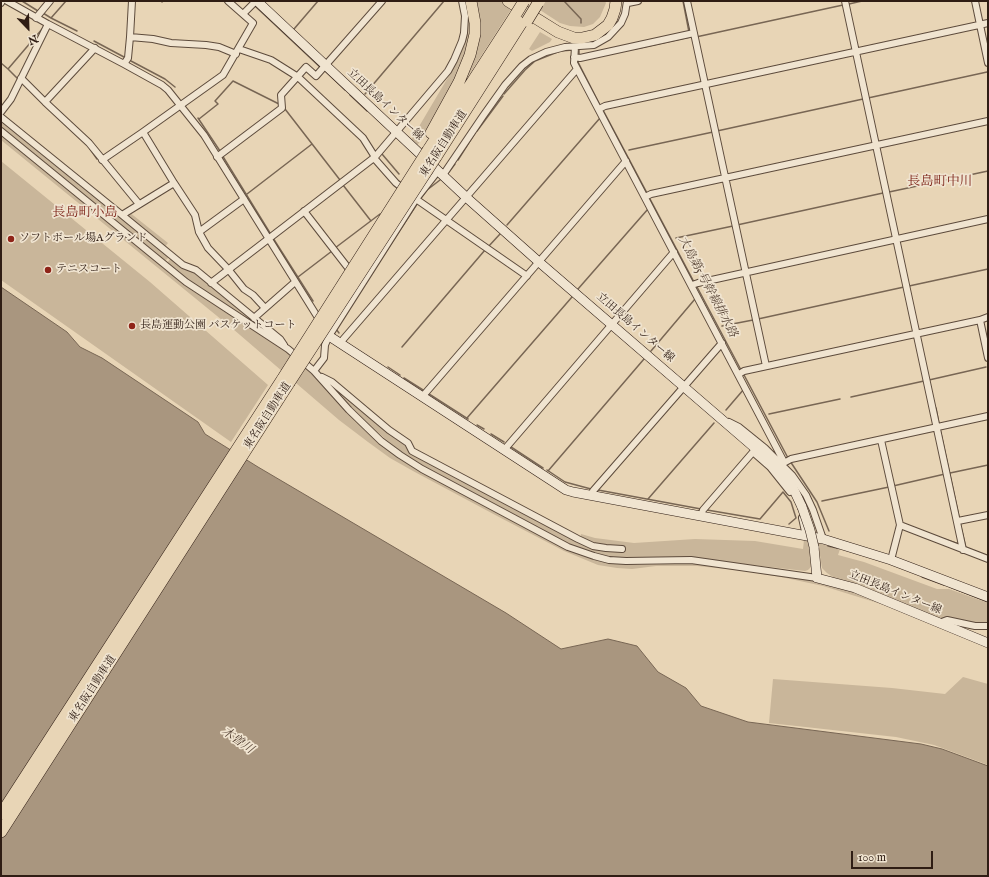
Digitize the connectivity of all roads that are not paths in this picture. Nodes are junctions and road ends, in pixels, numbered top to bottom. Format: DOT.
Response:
graph roads {
  1 [pos="7,1"];
  2 [pos="50,1"];
  3 [pos="132,1"];
  4 [pos="228,1"];
  5 [pos="256,1"];
  6 [pos="382,1"];
  7 [pos="462,1"];
  8 [pos="471,1"];
  9 [pos="508,1"];
  10 [pos="520,1"];
  11 [pos="608,1"];
  12 [pos="616,1"];
  13 [pos="638,1"];
  14 [pos="686,1"];
  15 [pos="845,1"];
  16 [pos="975,1"];
  17 [pos="535,2"];
  18 [pos="627,2"];
  19 [pos="243,14"];
  20 [pos="36,18"];
  21 [pos="522,18"];
  22 [pos="988,23"];
  23 [pos="48,24"];
  24 [pos="980,24"];
  25 [pos="691,33"];
  26 [pos="130,37"];
  27 [pos="575,47"];
  28 [pos="94,48"];
  29 [pos="237,51"];
  30 [pos="856,51"];
  31 [pos="577,57"];
  32 [pos="988,63"];
  33 [pos="124,64"];
  34 [pos="326,66"];
  35 [pos="577,70"];
  36 [pos="298,77"];
  37 [pos="21,78"];
  38 [pos="705,84"];
  39 [pos="46,102"];
  40 [pos="179,105"];
  41 [pos="601,108"];
  42 [pos="1,112"];
  43 [pos="1,117"];
  44 [pos="988,121"];
  45 [pos="1,131"];
  46 [pos="143,132"];
  47 [pos="396,132"];
  48 [pos="876,146"];
  49 [pos="429,152"];
  50 [pos="217,157"];
  51 [pos="374,157"];
  52 [pos="102,160"];
  53 [pos="626,161"];
  54 [pos="440,173"];
  55 [pos="725,178"];
  56 [pos="174,183"];
  57 [pos="648,196"];
  58 [pos="467,198"];
  59 [pos="244,199"];
  60 [pos="416,199"];
  61 [pos="139,204"];
  62 [pos="304,212"];
  63 [pos="122,215"];
  64 [pos="988,219"];
  65 [pos="446,221"];
  66 [pos="199,232"];
  67 [pos="268,239"];
  68 [pos="896,239"];
  69 [pos="674,252"];
  70 [pos="539,262"];
  71 [pos="228,269"];
  72 [pos="746,272"];
  73 [pos="527,276"];
  74 [pos="295,282"];
  75 [pos="211,283"];
  76 [pos="694,284"];
  77 [pos="361,286"];
  78 [pos="265,308"];
  79 [pos="988,317"];
  80 [pos="254,318"];
  81 [pos="980,320"];
  82 [pos="611,324"];
  83 [pos="917,333"];
  84 [pos="329,336"];
  85 [pos="340,343"];
  86 [pos="722,343"];
  87 [pos="288,349"];
  88 [pos="988,358"];
  89 [pos="766,366"];
  90 [pos="316,373"];
  91 [pos="741,373"];
  92 [pos="684,386"];
  93 [pos="422,397"];
  94 [pos="714,412"];
  95 [pos="988,416"];
  96 [pos="937,427"];
  97 [pos="881,440"];
  98 [pos="504,450"];
  99 [pos="753,452"];
  100 [pos="786,462"];
  101 [pos="591,495"];
  102 [pos="701,515"];
  103 [pos="988,515"];
  104 [pos="958,521"];
  105 [pos="900,525"];
  106 [pos="806,536"];
  107 [pos="823,539"];
  108 [pos="622,549"];
  109 [pos="963,550"];
  110 [pos="988,559"];
  111 [pos="891,560"];
  112 [pos="817,578"];
  113 [pos="988,597"];
  114 [pos="939,623"];
  115 [pos="988,626"];
  116 [pos="988,643"];
  117 [pos="1,814"];
  118 [pos="1,832"];
  1 -- 20 [label="street"];
  2 -- 20 [label="street"];
  3 -- 26 [label="street"];
  4 -- 19 [label="street"];
  5 -- 19 [label="street"];
  5 -- 34 [label="main road, 立田長島インター線"];
  6 -- 34 [label="street"];
  7 -- 47 [label="street"];
  8 -- 49 [label="highway"];
  9 -- 12 [label="highway"];
  10 -- 11 [label="highway"];
  13 -- 18 [label="street"];
  14 -- 25 [label="street"];
  15 -- 30 [label="street"];
  16 -- 24 [label="street"];
  17 -- 21 [label="highway, bridge"];
  18 -- 27 [label="street"];
  19 -- 29 [label="street"];
  20 -- 23 [label="street"];
  21 -- 49 [label="highway, 東名阪自動車道"];
  21 -- 49 [label="highway, 東名阪自動車道"];
  22 -- 24 [label="street"];
  23 -- 28 [label="street"];
  23 -- 37 [label="street"];
  24 -- 30 [label="street"];
  24 -- 32 [label="street"];
  25 -- 31 [label="street"];
  25 -- 38 [label="street"];
  26 -- 29 [label="street"];
  26 -- 33 [label="street"];
  27 -- 31 [label="street"];
  27 -- 54 [label="street"];
  28 -- 33 [label="street"];
  28 -- 39 [label="street"];
  29 -- 36 [label="street"];
  29 -- 40 [label="street"];
  30 -- 38 [label="street"];
  30 -- 48 [label="street"];
  31 -- 35 [label="street"];
  33 -- 40 [label="street"];
  34 -- 36 [label="street"];
  34 -- 47 [label="main road, 立田長島インター線"];
  35 -- 41 [label="street"];
  35 -- 58 [label="street"];
  36 -- 50 [label="street"];
  36 -- 51 [label="street"];
  37 -- 39 [label="street"];
  37 -- 42 [label="street"];
  38 -- 41 [label="street"];
  38 -- 55 [label="street"];
  39 -- 52 [label="street"];
  40 -- 46 [label="street"];
  40 -- 50 [label="street"];
  41 -- 53 [label="street"];
  43 -- 63 [label="street"];
  44 -- 48 [label="street"];
  45 -- 87 [label="street"];
  46 -- 52 [label="street"];
  46 -- 56 [label="street"];
  47 -- 51 [label="street"];
  47 -- 54 [label="main road, 立田長島インター線"];
  48 -- 55 [label="street"];
  48 -- 68 [label="street"];
  49 -- 117 [label="highway, 東名阪自動車道, bridge"];
  49 -- 118 [label="highway, 東名阪自動車道, bridge"];
  50 -- 59 [label="street"];
  51 -- 60 [label="street"];
  51 -- 62 [label="street"];
  52 -- 61 [label="street"];
  53 -- 57 [label="street"];
  53 -- 70 [label="street"];
  54 -- 58 [label="main road, 立田長島インター線"];
  54 -- 60 [label="street"];
  55 -- 57 [label="street"];
  55 -- 72 [label="street"];
  56 -- 61 [label="street"];
  56 -- 66 [label="street"];
  57 -- 69 [label="street"];
  58 -- 65 [label="street"];
  58 -- 70 [label="main road, 立田長島インター線"];
  59 -- 66 [label="street"];
  59 -- 67 [label="street"];
  60 -- 65 [label="street"];
  60 -- 77 [label="street"];
  61 -- 63 [label="street"];
  62 -- 67 [label="street"];
  62 -- 77 [label="street"];
  63 -- 75 [label="street"];
  64 -- 68 [label="street"];
  65 -- 73 [label="street"];
  65 -- 85 [label="street"];
  66 -- 71 [label="street"];
  67 -- 71 [label="street"];
  67 -- 74 [label="street"];
  68 -- 72 [label="street"];
  68 -- 83 [label="street"];
  69 -- 76 [label="street"];
  69 -- 82 [label="street"];
  70 -- 73 [label="street"];
  70 -- 82 [label="main road, 立田長島インター線"];
  71 -- 75 [label="street"];
  71 -- 78 [label="street"];
  72 -- 76 [label="street"];
  72 -- 89 [label="street"];
  73 -- 93 [label="street"];
  74 -- 78 [label="street"];
  74 -- 84 [label="street"];
  75 -- 80 [label="street"];
  76 -- 86 [label="street"];
  77 -- 84 [label="street"];
  78 -- 80 [label="street"];
  79 -- 81 [label="street"];
  80 -- 87 [label="street"];
  81 -- 83 [label="street"];
  81 -- 88 [label="street"];
  82 -- 92 [label="main road, 立田長島インター線"];
  82 -- 98 [label="street"];
  83 -- 89 [label="street"];
  83 -- 96 [label="street"];
  84 -- 85 [label="main road"];
  84 -- 90 [label="street"];
  85 -- 93 [label="main road"];
  86 -- 91 [label="street"];
  86 -- 92 [label="street"];
  87 -- 90 [label="street"];
  89 -- 91 [label="street"];
  90 -- 108 [label="street"];
  90 -- 112 [label="street"];
  91 -- 100 [label="street"];
  92 -- 94 [label="main road, 立田長島インター線"];
  92 -- 101 [label="street"];
  93 -- 98 [label="main road"];
  94 -- 99 [label="street"];
  94 -- 100 [label="street"];
  94 -- 112 [label="main road, 立田長島インター線, bridge"];
  95 -- 96 [label="street"];
  96 -- 97 [label="street"];
  96 -- 104 [label="street"];
  97 -- 100 [label="street"];
  97 -- 105 [label="street"];
  98 -- 101 [label="main road"];
  99 -- 102 [label="street"];
  99 -- 106 [label="street"];
  100 -- 107 [label="street"];
  101 -- 102 [label="main road"];
  102 -- 106 [label="main road"];
  103 -- 104 [label="street"];
  104 -- 109 [label="street"];
  105 -- 109 [label="street"];
  105 -- 111 [label="street"];
  106 -- 107 [label="main road"];
  107 -- 111 [label="main road"];
  109 -- 110 [label="street"];
  111 -- 113 [label="main road"];
  112 -- 114 [label="main road, 立田長島インター線"];
  114 -- 115 [label="street"];
  114 -- 116 [label="main road, 立田長島インター線"];
}
